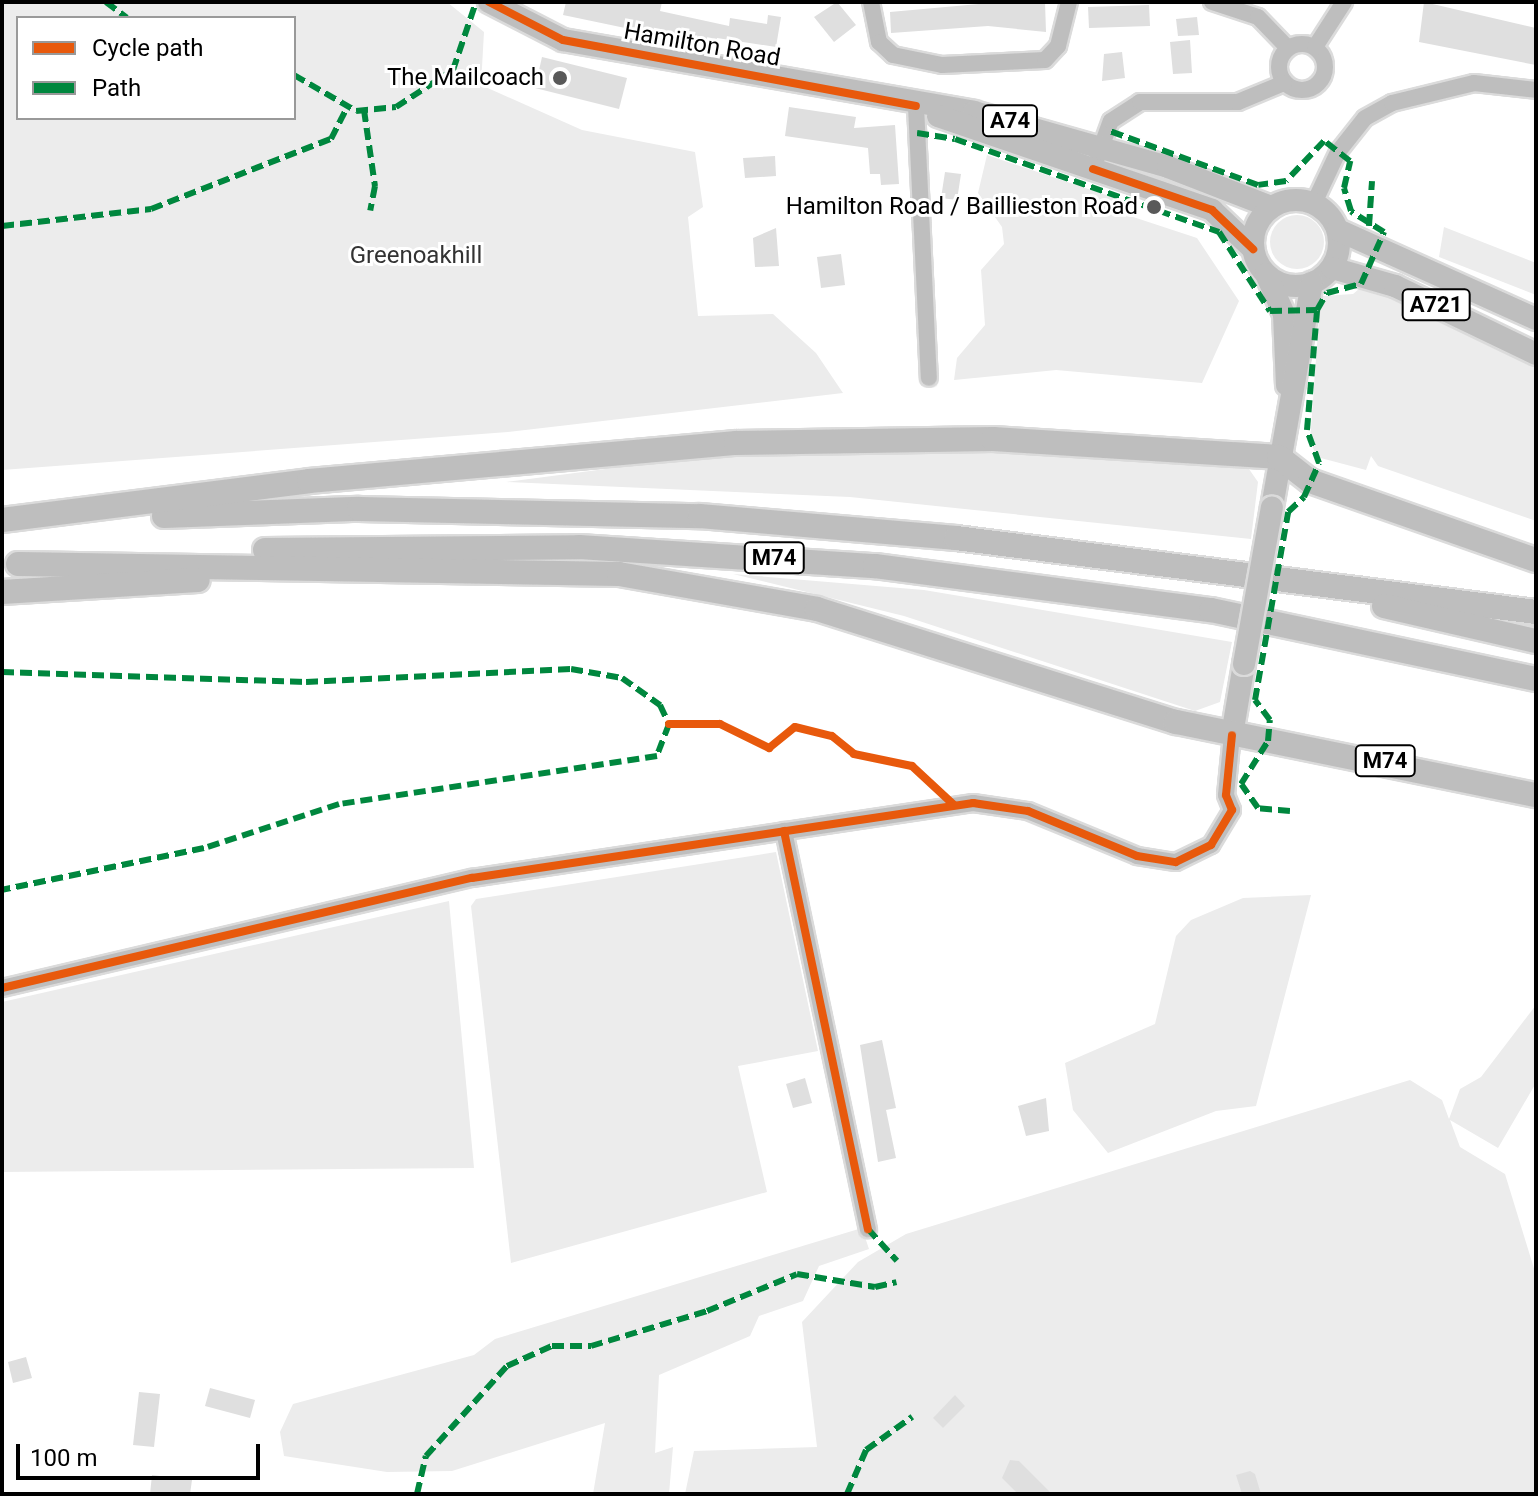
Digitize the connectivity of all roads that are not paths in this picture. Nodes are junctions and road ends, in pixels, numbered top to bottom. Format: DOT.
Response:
graph roads {
  1 [pos="489,2"];
  2 [pos="871,2"];
  3 [pos="1069,2"];
  4 [pos="1212,2"];
  5 [pos="1344,2"];
  6 [pos="1287,47"];
  7 [pos="1315,47"];
  8 [pos="1284,83"];
  9 [pos="1536,90"];
  10 [pos="916,106"];
  11 [pos="1101,146"];
  12 [pos="1093,169"];
  13 [pos="1314,203"];
  14 [pos="1271,207"];
  15 [pos="1338,230"];
  16 [pos="1253,249"];
  17 [pos="1332,268"];
  18 [pos="1266,274"];
  19 [pos="1312,283"];
  20 [pos="1536,319"];
  21 [pos="1536,354"];
  22 [pos="929,378"];
  23 [pos="1289,398"];
  24 [pos="1279,457"];
  25 [pos="2,520"];
  26 [pos="2,528"];
  27 [pos="1046,549"];
  28 [pos="1536,560"];
  29 [pos="10,565"];
  30 [pos="708,588"];
  31 [pos="2,592"];
  32 [pos="1536,612"];
  33 [pos="1536,641"];
  34 [pos="1536,679"];
  35 [pos="1232,735"];
  36 [pos="1536,795"];
  37 [pos="784,831"];
  38 [pos="2,988"];
  39 [pos="868,1229"];
  1 -- 10 [label="main road, Hamilton Road / A74"];
  2 -- 3 [label="street"];
  4 -- 6 [label="street"];
  5 -- 7 [label="street"];
  6 -- 7 [label="street"];
  6 -- 8 [label="street"];
  7 -- 8 [label="street"];
  8 -- 11 [label="street"];
  9 -- 13 [label="street"];
  10 -- 11 [label="main road, Hamilton Road / A74"];
  10 -- 12 [label="main road, Hamilton Road / A74"];
  10 -- 22 [label="street"];
  11 -- 12 [label="street"];
  11 -- 14 [label="main road, Hamilton Road / A74"];
  12 -- 16 [label="main road, Hamilton Road / A74"];
  13 -- 14 [label="main road"];
  13 -- 15 [label="main road, A721"];
  14 -- 16 [label="main road"];
  15 -- 17 [label="main road"];
  15 -- 20 [label="main road, A721"];
  16 -- 18 [label="main road"];
  17 -- 19 [label="main road"];
  17 -- 21 [label="main road, A721"];
  18 -- 19 [label="main road"];
  18 -- 23 [label="main road"];
  19 -- 23 [label="main road"];
  23 -- 24 [label="main road"];
  24 -- 25 [label="highway"];
  24 -- 28 [label="highway"];
  24 -- 35 [label="main road, bridge"];
  26 -- 27 [label="highway, M74"];
  27 -- 32 [label="highway"];
  27 -- 33 [label="highway, M74"];
  29 -- 30 [label="highway"];
  29 -- 34 [label="highway, M74"];
  30 -- 31 [label="highway, M74"];
  30 -- 35 [label="highway, M74"];
  35 -- 36 [label="highway, M74"];
  35 -- 37 [label="street"];
  37 -- 38 [label="street"];
  37 -- 39 [label="street"];
}
